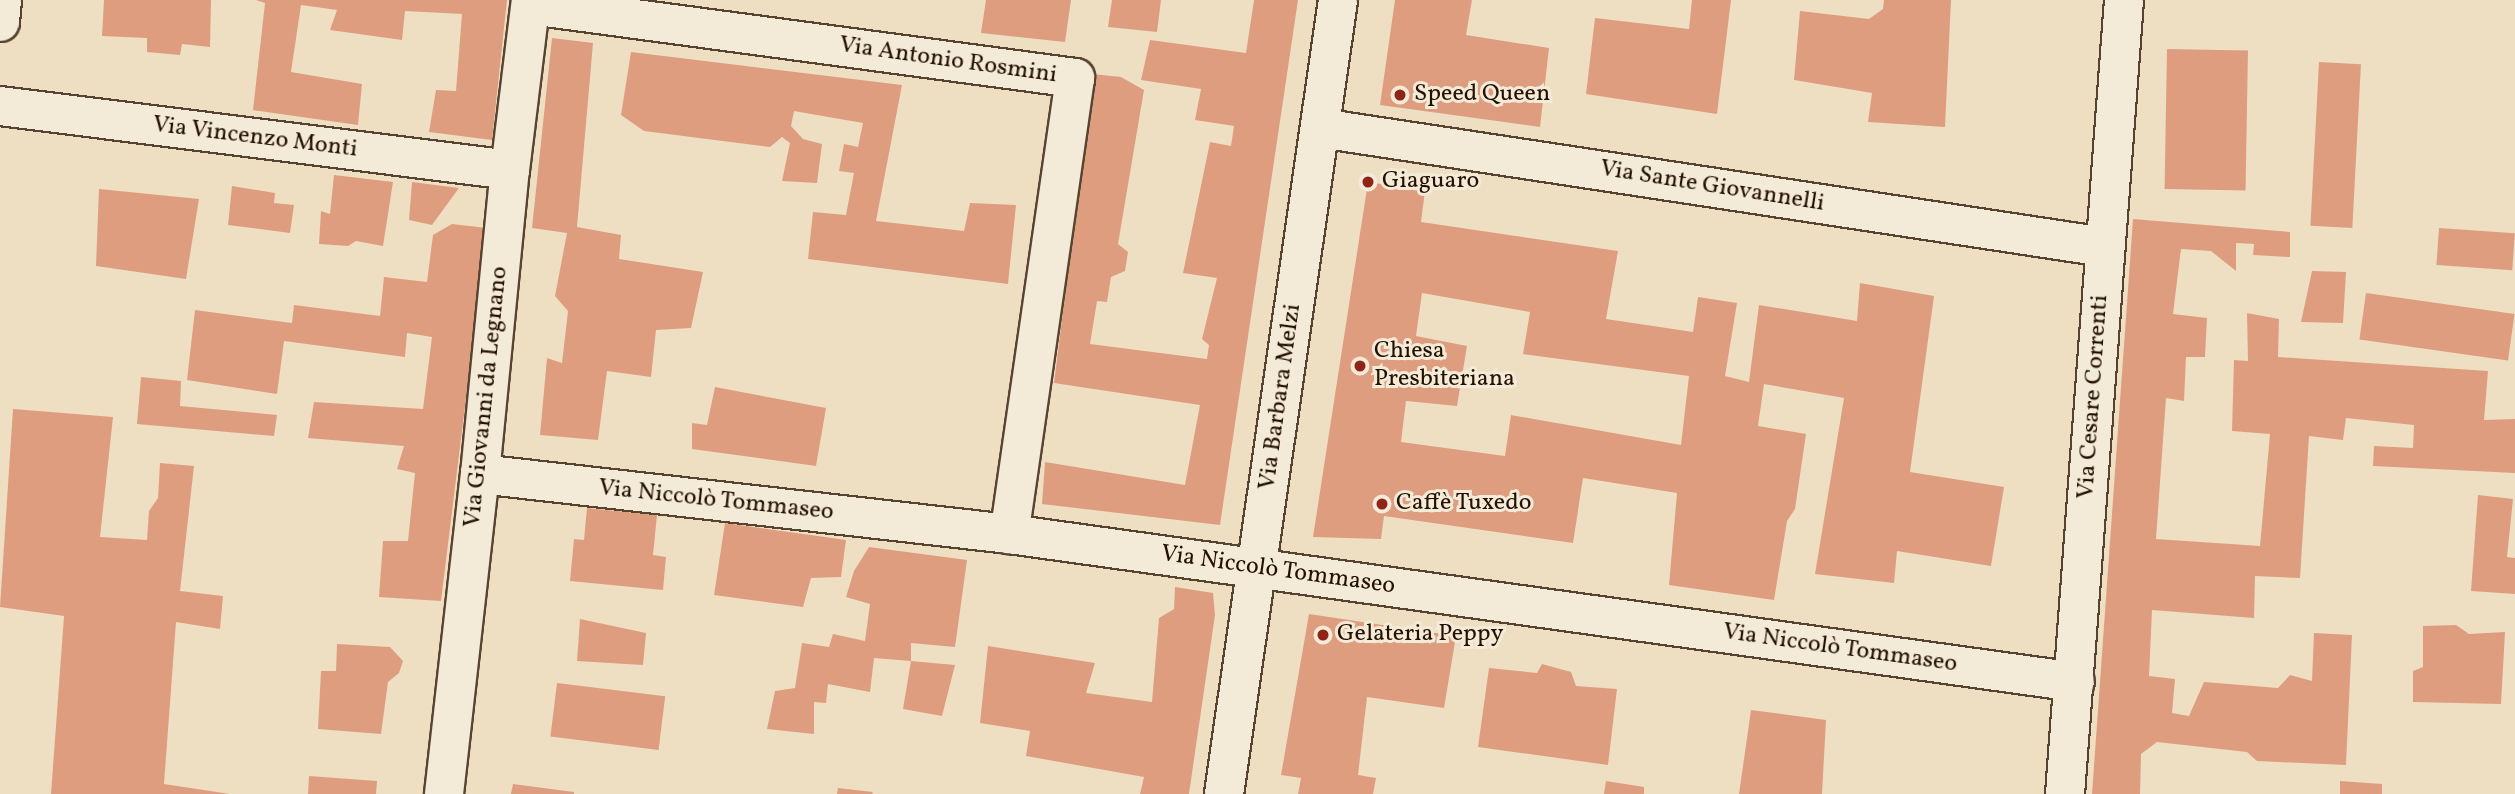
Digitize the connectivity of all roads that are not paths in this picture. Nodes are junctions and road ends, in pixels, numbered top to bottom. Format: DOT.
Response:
graph roads {
  1 [pos="2,0"];
  2 [pos="1338,0"];
  3 [pos="2124,0"];
  4 [pos="531,2"];
  5 [pos="0,22"];
  6 [pos="0,106"];
  7 [pos="1320,128"];
  8 [pos="510,170"];
  9 [pos="2104,247"];
  10 [pos="480,474"];
  11 [pos="1009,534"];
  12 [pos="1257,569"];
  13 [pos="2075,682"];
  14 [pos="444,794"];
  15 [pos="1224,794"];
  16 [pos="2065,794"];
  1 -- 5 [label="street"];
  2 -- 7 [label="street, Via Barbara Melzi"];
  3 -- 9 [label="street, Via Cesare Correnti"];
  4 -- 8 [label="street, Via Giovanni da Legnano"];
  4 -- 11 [label="street, Via Antonio Rosmini"];
  6 -- 8 [label="street, Via Vincenzo Monti"];
  7 -- 9 [label="street, Via Sante Giovannelli"];
  7 -- 12 [label="street, Via Barbara Melzi"];
  8 -- 10 [label="street, Via Giovanni da Legnano"];
  9 -- 13 [label="street, Via Cesare Correnti"];
  10 -- 11 [label="street, Via Niccolò Tommaseo"];
  10 -- 14 [label="street, Via Giovanni da Legnano"];
  11 -- 12 [label="street, Via Niccolò Tommaseo"];
  12 -- 13 [label="street, Via Niccolò Tommaseo"];
  12 -- 15 [label="street, Via Barbara Melzi"];
  13 -- 16 [label="street, Via Cesare Correnti"];
}
